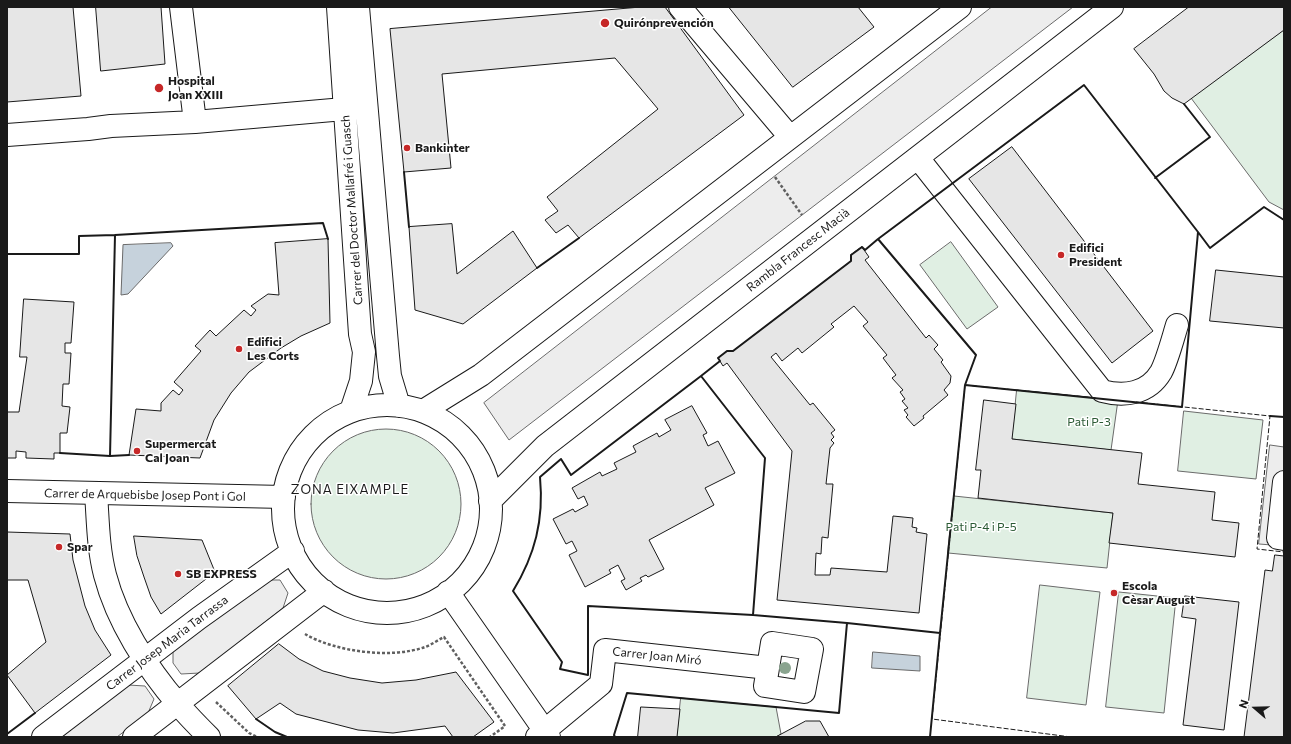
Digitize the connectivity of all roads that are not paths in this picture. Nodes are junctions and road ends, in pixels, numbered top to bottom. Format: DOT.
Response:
graph roads {
  1 [pos="181,7"];
  2 [pos="338,7"];
  3 [pos="358,7"];
  4 [pos="680,7"];
  5 [pos="960,7"];
  6 [pos="1112,7"];
  7 [pos="344,109"];
  8 [pos="195,122"];
  9 [pos="7,135"];
  10 [pos="790,137"];
  11 [pos="918,158"];
  12 [pos="1177,326"];
  13 [pos="400,406"];
  14 [pos="351,411"];
  15 [pos="422,411"];
  16 [pos="1284,482"];
  17 [pos="7,492"];
  18 [pos="96,493"];
  19 [pos="284,497"];
  20 [pos="490,501"];
  21 [pos="1284,539"];
  22 [pos="292,551"];
  23 [pos="324,591"];
  24 [pos="448,592"];
  25 [pos="144,660"];
  26 [pos="768,668"];
  27 [pos="178,704"];
  28 [pos="543,735"];
  29 [pos="43,737"];
  30 [pos="134,737"];
  31 [pos="209,737"];
  1 -- 8 [label="street"];
  2 -- 7 [label="street, Carrer del Doctor Mallafré i Guasch"];
  3 -- 13 [label="street, Carrer del Doctor Mallafré i Guasch"];
  4 -- 10 [label="street"];
  5 -- 10 [label="street"];
  6 -- 11 [label="street, Rambla Francesc Macià"];
  7 -- 8 [label="street"];
  7 -- 14 [label="street, Carrer del Doctor Mallafré i Guasch"];
  8 -- 9 [label="street"];
  10 -- 15 [label="street"];
  11 -- 12 [label="street"];
  11 -- 20 [label="street, Rambla Francesc Macià"];
  13 -- 14 [label="street"];
  13 -- 15 [label="street"];
  14 -- 19 [label="street"];
  15 -- 20 [label="street"];
  16 -- 21 [label="street"];
  17 -- 18 [label="street, Carrer de Arquebisbe Josep Pont i Gol"];
  18 -- 19 [label="street, Carrer de Arquebisbe Josep Pont i Gol"];
  18 -- 25 [label="street"];
  19 -- 22 [label="street"];
  20 -- 24 [label="street"];
  22 -- 23 [label="street"];
  22 -- 25 [label="street, Carrer Josep Maria Tarrassa"];
  23 -- 24 [label="street"];
  23 -- 27 [label="street"];
  24 -- 28 [label="street, Carrer Joan Miró"];
  25 -- 27 [label="street"];
  25 -- 29 [label="street, Carrer Josep Maria Tarrassa"];
  26 -- 28 [label="street, Carrer Joan Miró"];
  27 -- 30 [label="street"];
  27 -- 31 [label="street"];
}
